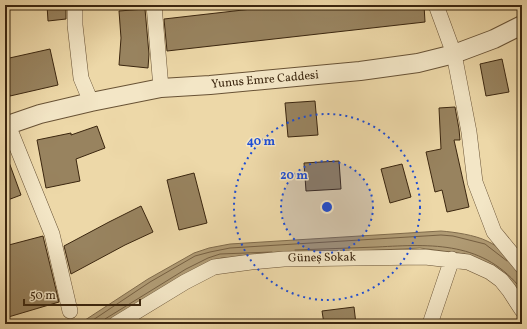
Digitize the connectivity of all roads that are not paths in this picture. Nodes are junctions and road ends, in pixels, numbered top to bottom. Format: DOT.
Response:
graph roads {
  1 [pos="75,5"];
  2 [pos="154,5"];
  3 [pos="436,5"];
  4 [pos="522,25"];
  5 [pos="454,54"];
  6 [pos="161,88"];
  7 [pos="91,102"];
  8 [pos="7,125"];
  9 [pos="452,259"];
  10 [pos="522,266"];
  11 [pos="522,310"];
  12 [pos="70,311"];
  13 [pos="116,324"];
  14 [pos="430,324"];
  1 -- 7 [label="street"];
  2 -- 6 [label="street"];
  3 -- 5 [label="street"];
  4 -- 5 [label="street, Yunus Emre Caddesi"];
  5 -- 6 [label="street, Yunus Emre Caddesi"];
  5 -- 10 [label="street"];
  6 -- 7 [label="street, Yunus Emre Caddesi"];
  7 -- 8 [label="street, Yunus Emre Caddesi"];
  8 -- 12 [label="street"];
  9 -- 11 [label="street, Güneş Sokak"];
  9 -- 13 [label="street, Güneş Sokak"];
  9 -- 14 [label="street"];
}
